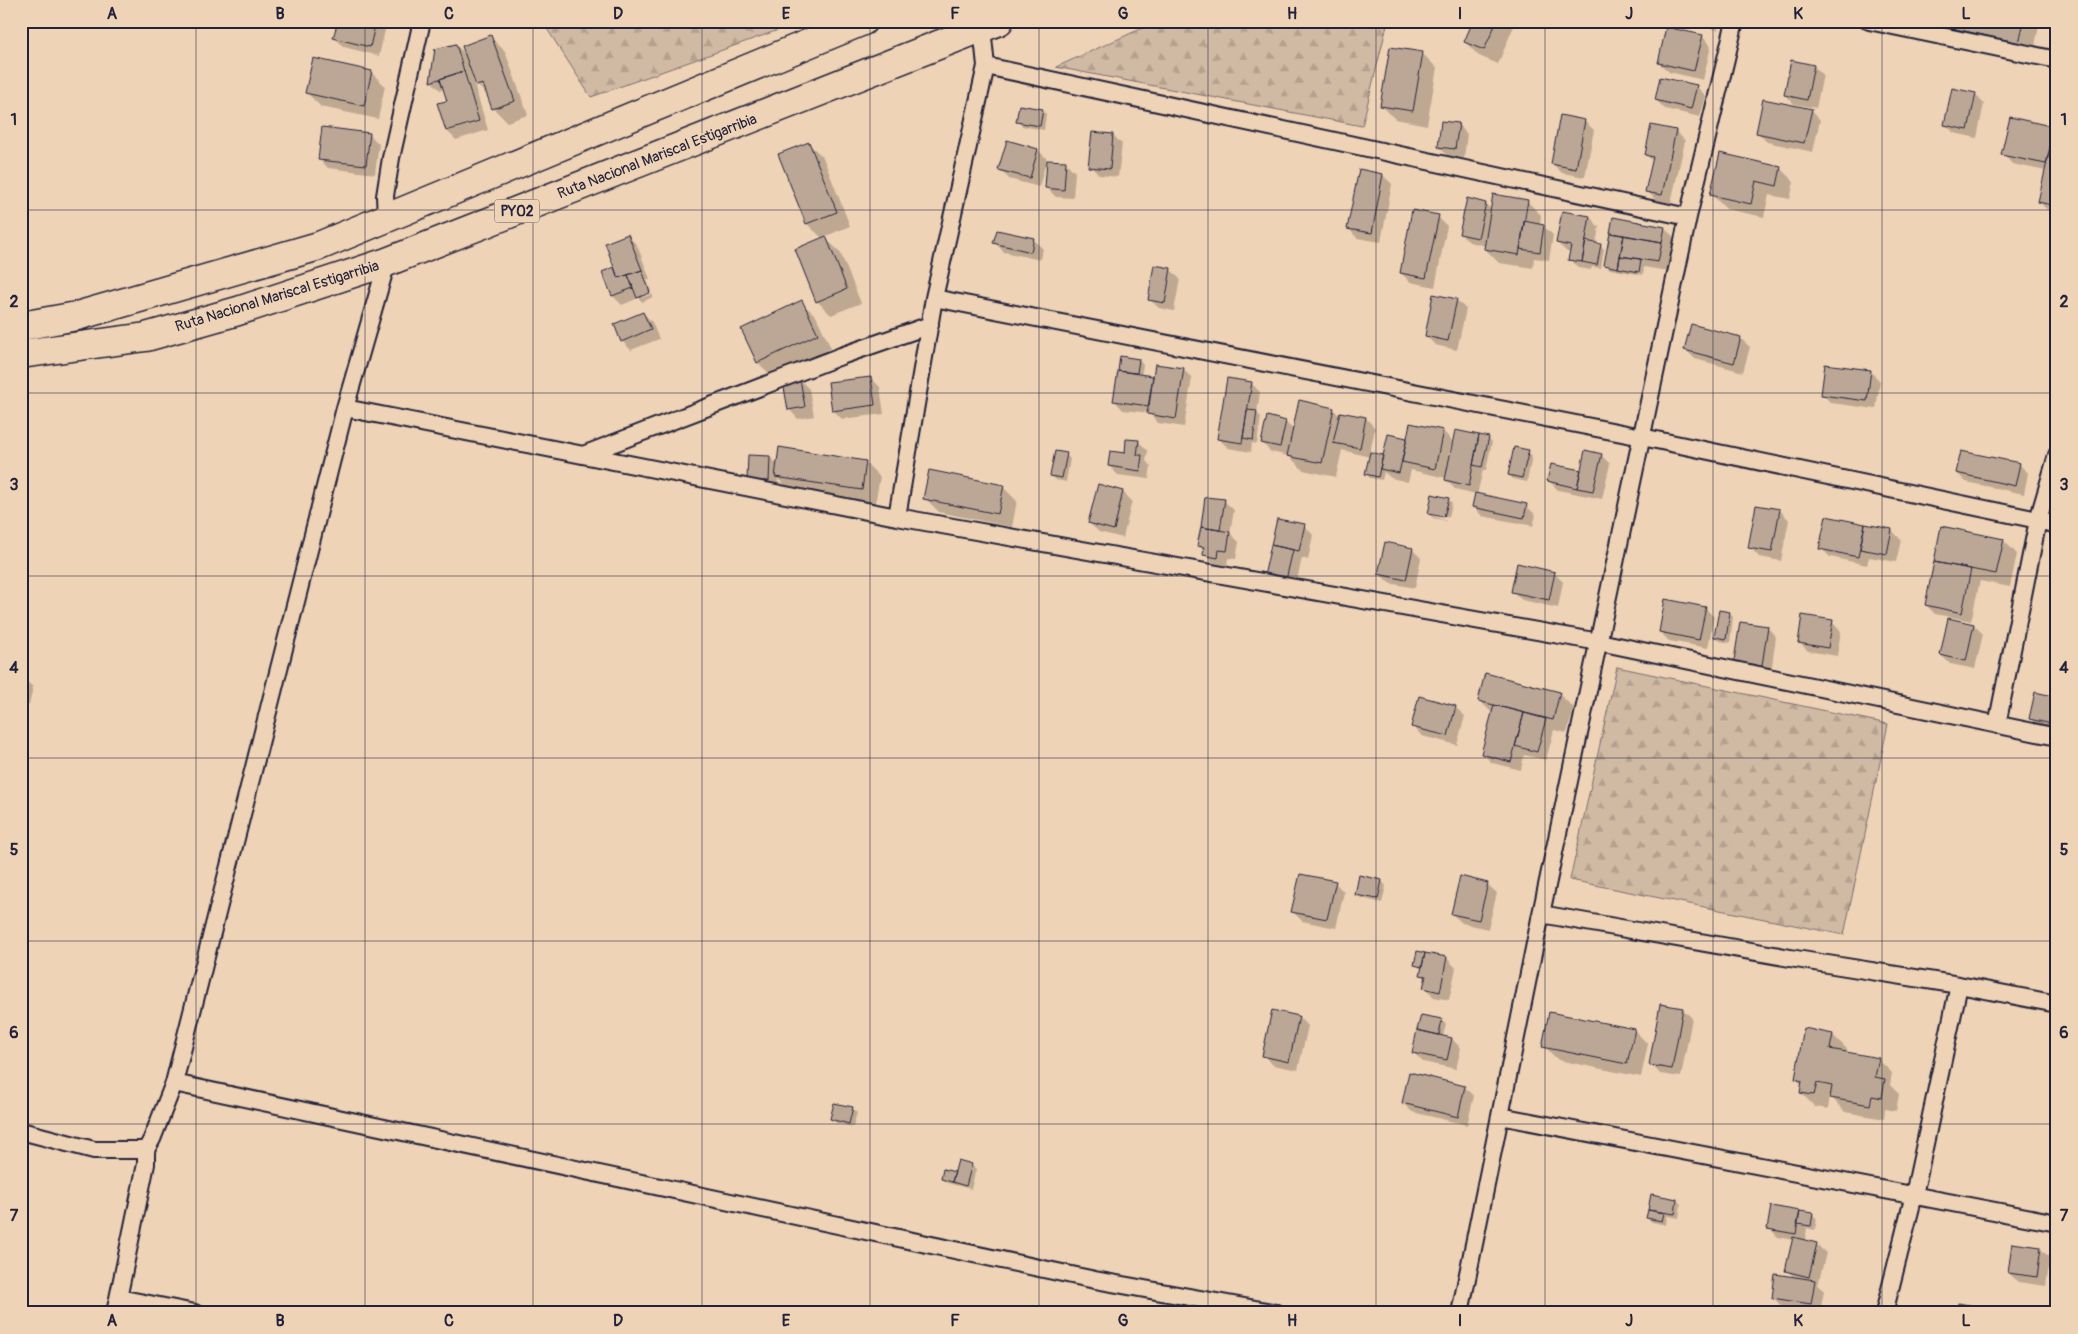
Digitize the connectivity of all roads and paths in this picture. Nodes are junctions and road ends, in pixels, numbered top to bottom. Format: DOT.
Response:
graph roads {
  1 [pos="422,21"];
  2 [pos="863,21"];
  3 [pos="1735,21"];
  4 [pos="1869,21"];
  5 [pos="991,25"];
  6 [pos="2057,60"];
  7 [pos="986,66"];
  8 [pos="386,217"];
  9 [pos="1688,217"];
  10 [pos="387,262"];
  11 [pos="934,298"];
  12 [pos="930,325"];
  13 [pos="21,326"];
  14 [pos="21,354"];
  15 [pos="345,408"];
  16 [pos="1642,437"];
  17 [pos="583,455"];
  18 [pos="2057,455"];
  19 [pos="897,517"];
  20 [pos="2038,520"];
  21 [pos="2057,524"];
  22 [pos="1599,642"];
  23 [pos="1998,725"];
  24 [pos="2057,737"];
  25 [pos="1541,914"];
  26 [pos="1959,985"];
  27 [pos="2057,1004"];
  28 [pos="174,1083"];
  29 [pos="1500,1116"];
  30 [pos="21,1131"];
  31 [pos="146,1150"];
  32 [pos="1914,1196"];
  33 [pos="2057,1223"];
  34 [pos="117,1305"];
  35 [pos="195,1313"];
  36 [pos="1277,1313"];
  37 [pos="1460,1313"];
  38 [pos="1884,1313"];
  1 -- 8 [label="street"];
  2 -- 8 [label="highway"];
  3 -- 9 [label="street"];
  4 -- 6 [label="street"];
  5 -- 7 [label="street"];
  5 -- 10 [label="highway, Ruta Nacional Mariscal Estigarribia / PY02"];
  7 -- 9 [label="street"];
  7 -- 11 [label="street"];
  8 -- 13 [label="highway"];
  9 -- 16 [label="street"];
  10 -- 14 [label="highway, Ruta Nacional Mariscal Estigarribia / PY02"];
  10 -- 15 [label="street"];
  11 -- 12 [label="street"];
  11 -- 16 [label="street"];
  12 -- 17 [label="street"];
  12 -- 19 [label="street"];
  15 -- 17 [label="street"];
  15 -- 28 [label="street"];
  16 -- 20 [label="street"];
  16 -- 22 [label="street"];
  17 -- 19 [label="street"];
  18 -- 20 [label="street"];
  19 -- 22 [label="street"];
  20 -- 21 [label="street"];
  20 -- 23 [label="street"];
  22 -- 23 [label="street"];
  22 -- 25 [label="street"];
  23 -- 24 [label="street"];
  25 -- 26 [label="street"];
  25 -- 29 [label="street"];
  26 -- 27 [label="street"];
  26 -- 32 [label="street"];
  28 -- 31 [label="street"];
  28 -- 36 [label="street"];
  29 -- 32 [label="street"];
  29 -- 37 [label="street"];
  30 -- 31 [label="street"];
  31 -- 34 [label="street"];
  32 -- 33 [label="street"];
  32 -- 38 [label="street"];
  34 -- 35 [label="street"];
}
